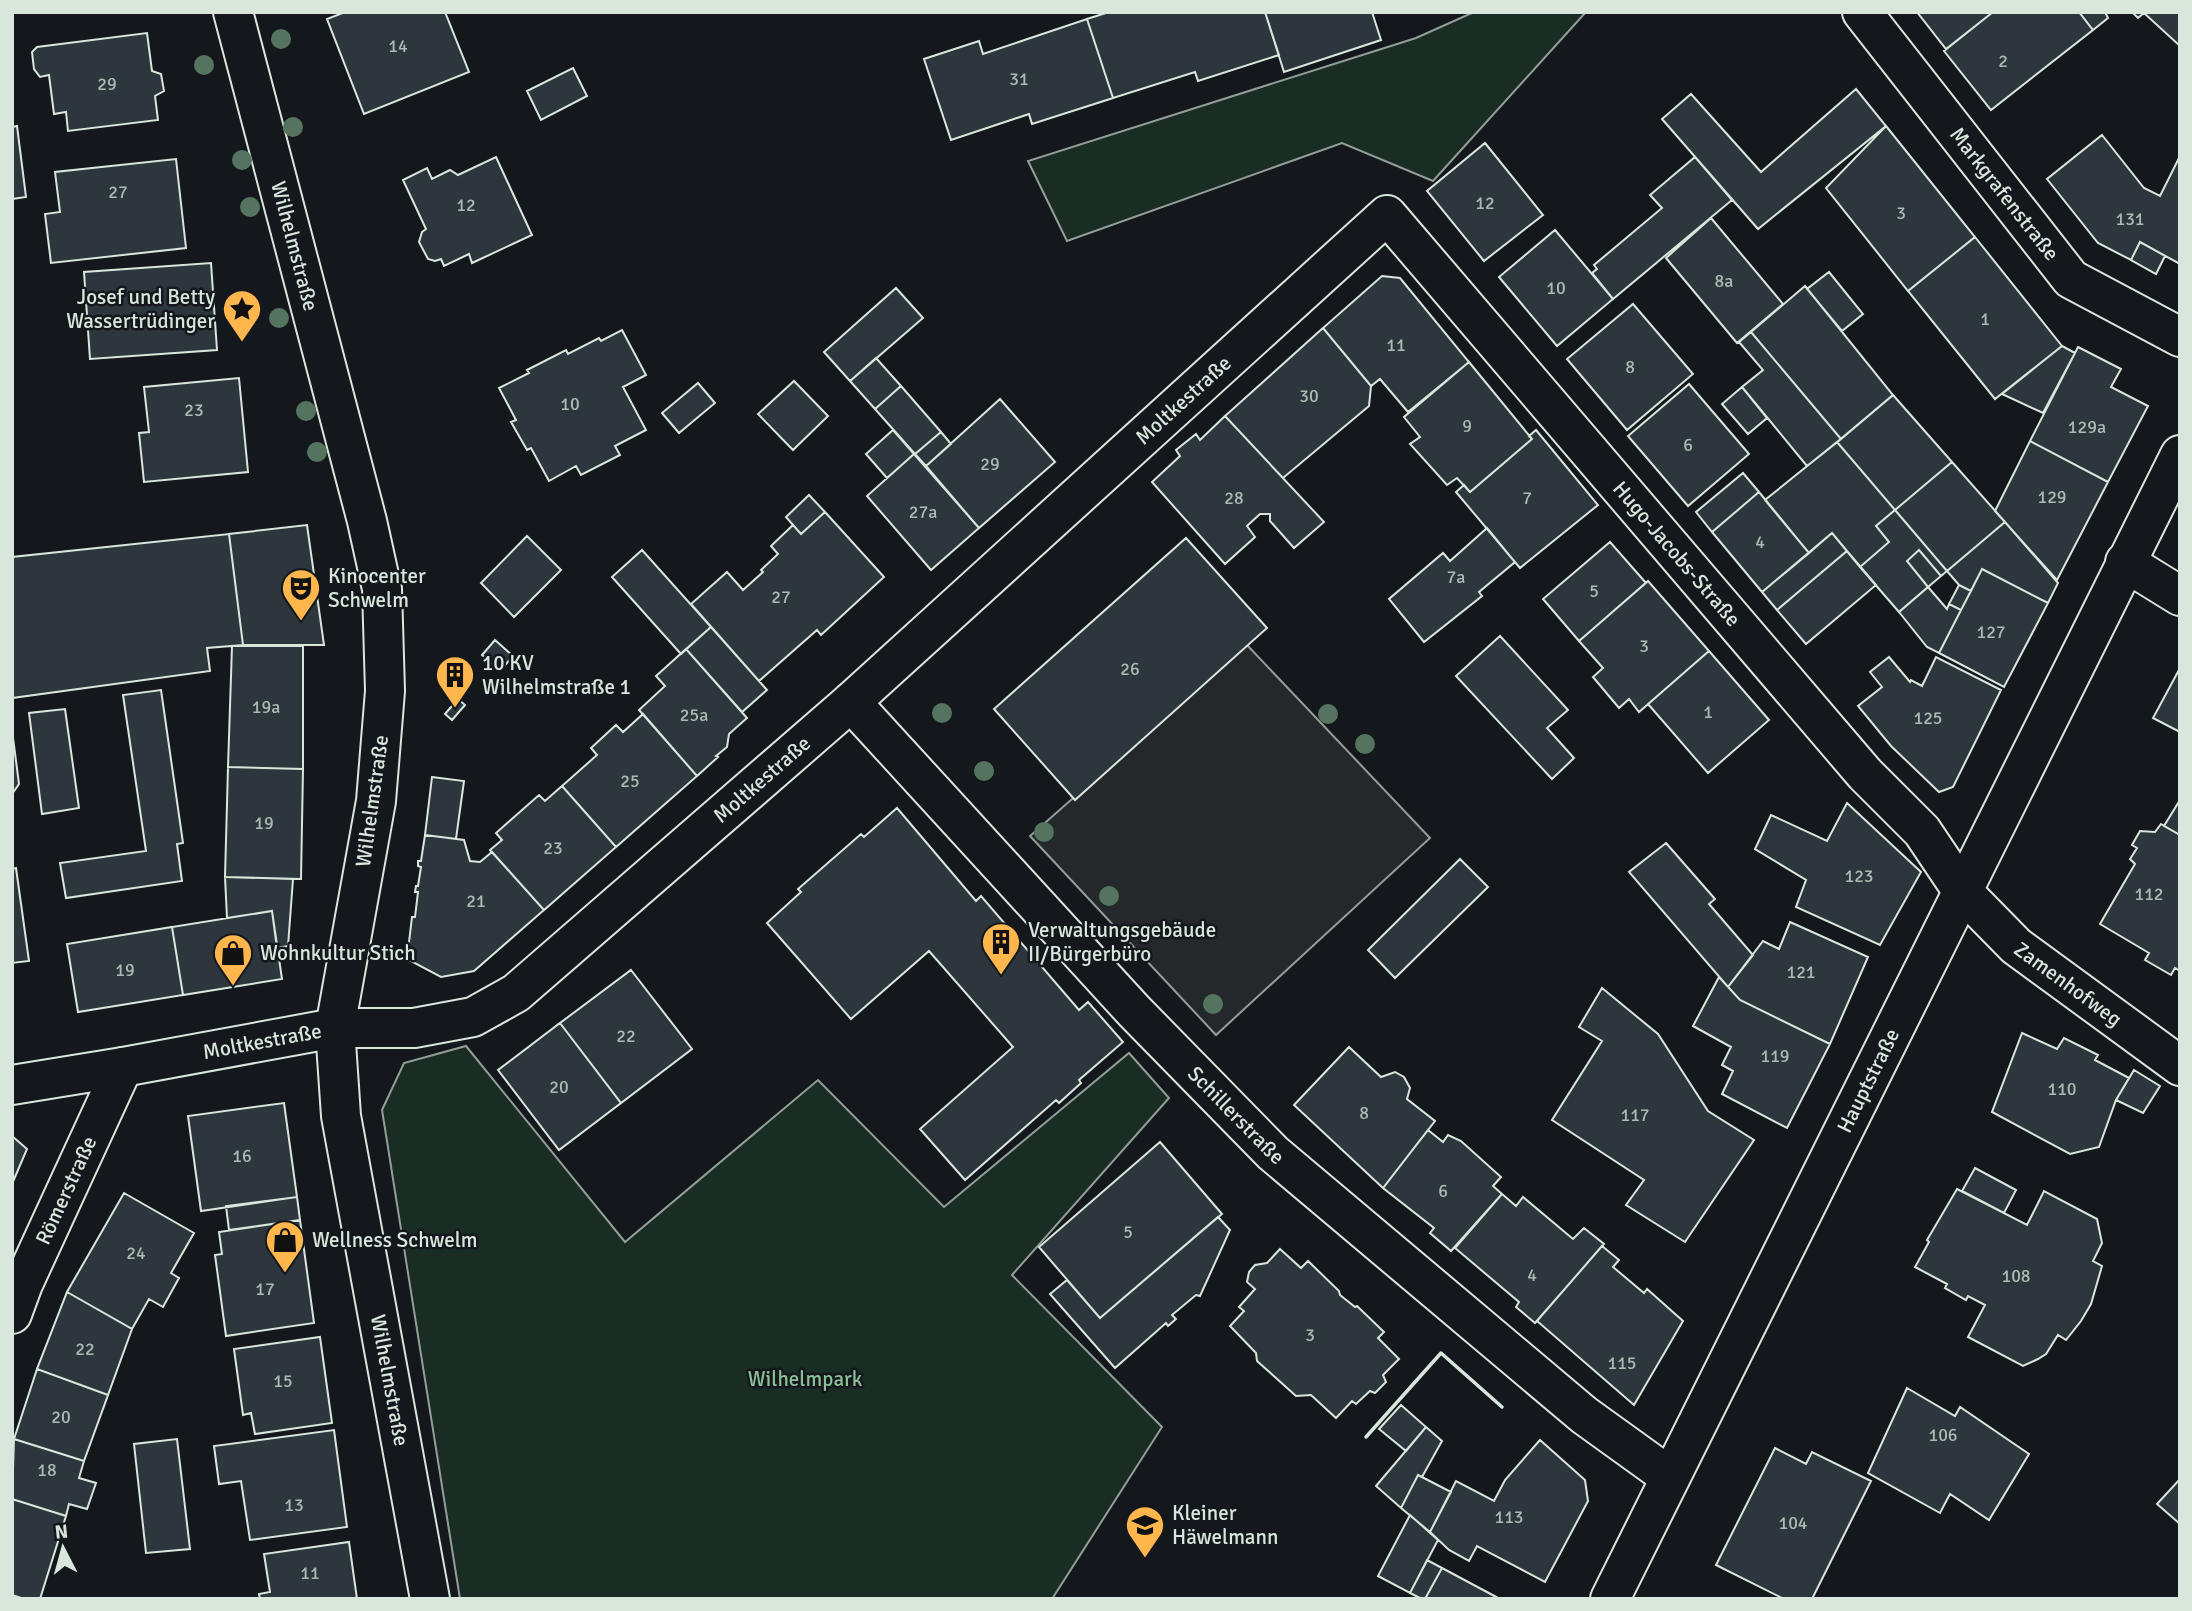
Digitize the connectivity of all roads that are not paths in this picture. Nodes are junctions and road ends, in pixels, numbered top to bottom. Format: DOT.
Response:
graph roads {
  1 [pos="233,12"];
  2 [pos="1862,12"];
  3 [pos="1387,215"];
  4 [pos="2180,337"];
  5 [pos="2180,455"];
  6 [pos="2125,562"];
  7 [pos="2180,596"];
  8 [pos="850,702"];
  9 [pos="1964,892"];
  10 [pos="335,1028"];
  11 [pos="2180,1066"];
  12 [pos="123,1067"];
  13 [pos="12,1084"];
  14 [pos="12,1314"];
  15 [pos="1670,1477"];
  16 [pos="430,1599"];
  17 [pos="1610,1599"];
  1 -- 10 [label="street, Wilhelmstraße"];
  2 -- 4 [label="street, Markgrafenstraße"];
  3 -- 8 [label="street, Moltkestraße"];
  3 -- 9 [label="street, Hugo-Jacobs-Straße"];
  5 -- 6 [label="street, Hauptstraße"];
  6 -- 7 [label="street"];
  6 -- 9 [label="street, Hauptstraße"];
  8 -- 10 [label="street, Moltkestraße"];
  8 -- 15 [label="street, Schillerstraße"];
  9 -- 11 [label="street, Zamenhofweg"];
  9 -- 15 [label="street, Hauptstraße"];
  10 -- 12 [label="street, Moltkestraße"];
  10 -- 16 [label="street, Wilhelmstraße"];
  12 -- 13 [label="street, Moltkestraße"];
  12 -- 14 [label="street, Römerstraße"];
  15 -- 17 [label="street, Hauptstraße"];
}
